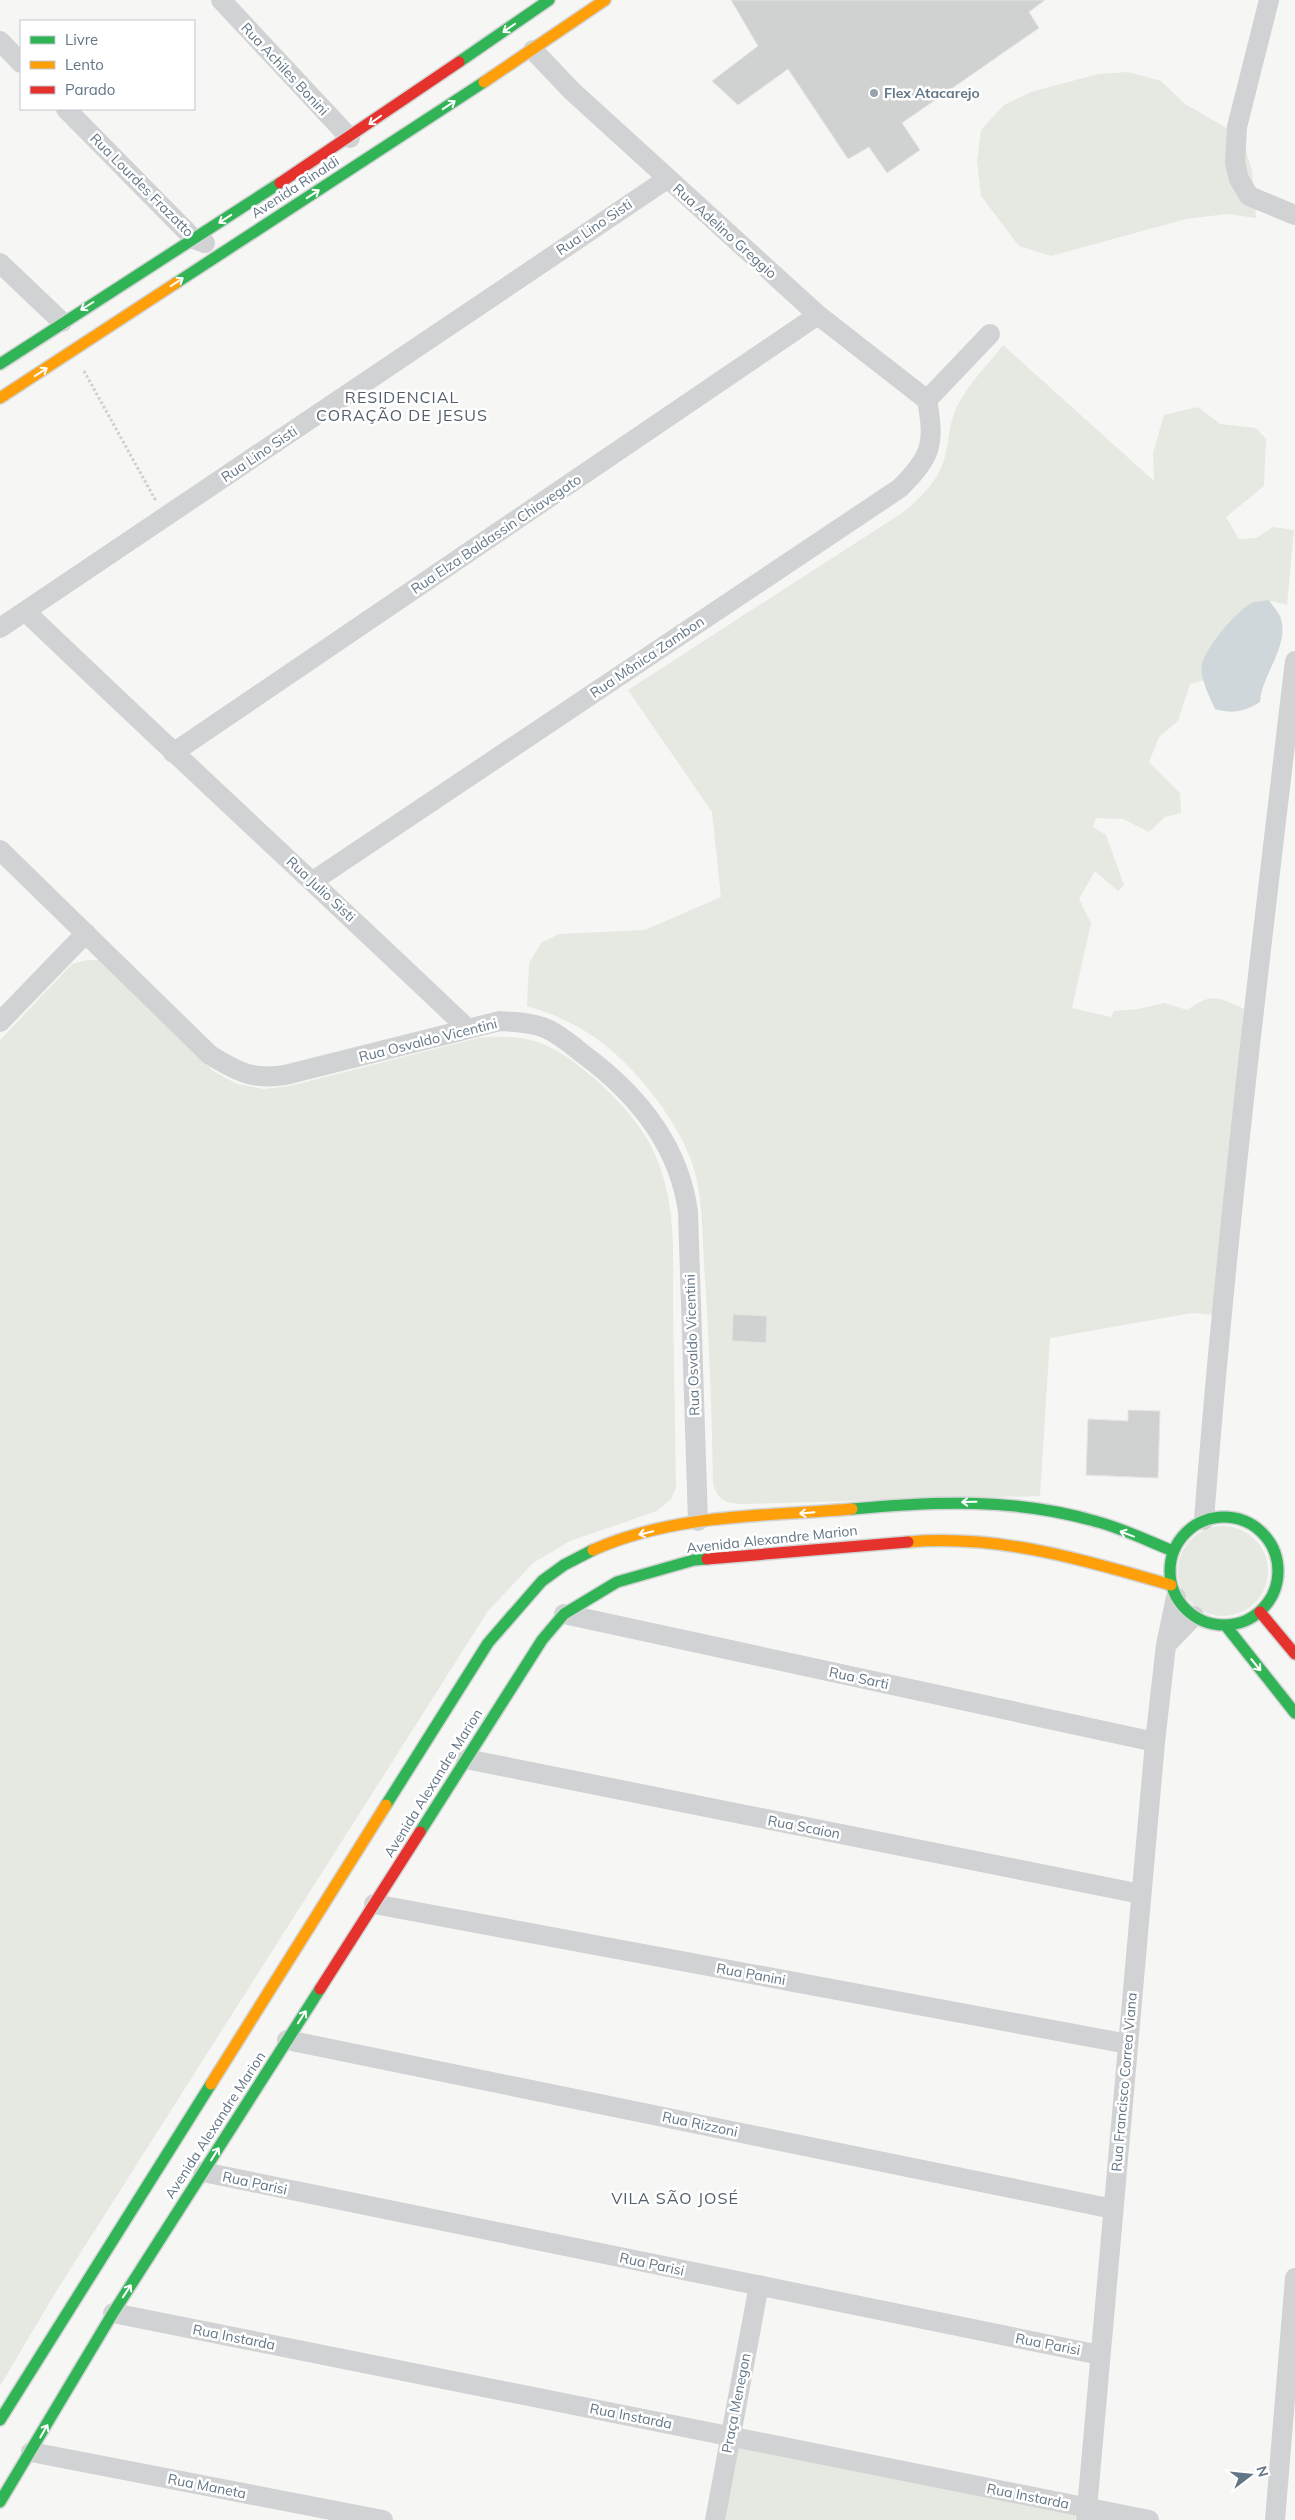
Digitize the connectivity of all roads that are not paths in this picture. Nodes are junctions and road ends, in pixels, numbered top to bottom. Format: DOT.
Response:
graph roads {
  1 [pos="221,0"];
  2 [pos="549,0"];
  3 [pos="605,0"];
  4 [pos="1269,0"];
  5 [pos="0,41"];
  6 [pos="533,50"];
  7 [pos="20,62"];
  8 [pos="67,110"];
  9 [pos="350,138"];
  10 [pos="667,178"];
  11 [pos="1295,215"];
  12 [pos="194,239"];
  13 [pos="225,250"];
  14 [pos="0,262"];
  15 [pos="818,315"];
  16 [pos="62,322"];
  17 [pos="990,334"];
  18 [pos="0,364"];
  19 [pos="0,398"];
  20 [pos="927,400"];
  21 [pos="26,611"];
  22 [pos="0,628"];
  23 [pos="1295,662"];
  24 [pos="173,752"];
  25 [pos="0,850"];
  26 [pos="313,881"];
  27 [pos="86,933"];
  28 [pos="0,1022"];
  29 [pos="467,1028"];
  30 [pos="1204,1520"];
  31 [pos="698,1522"];
  32 [pos="1173,1551"];
  33 [pos="1173,1591"];
  34 [pos="1260,1612"];
  35 [pos="564,1614"];
  36 [pos="1194,1616"];
  37 [pos="1226,1626"];
  38 [pos="1166,1645"];
  39 [pos="1295,1654"];
  40 [pos="1295,1713"];
  41 [pos="1155,1742"];
  42 [pos="466,1759"];
  43 [pos="1141,1894"];
  44 [pos="374,1904"];
  45 [pos="287,2040"];
  46 [pos="1128,2044"];
  47 [pos="203,2172"];
  48 [pos="1113,2209"];
  49 [pos="1295,2278"];
  50 [pos="759,2286"];
  51 [pos="113,2313"];
  52 [pos="1100,2355"];
  53 [pos="0,2420"];
  54 [pos="730,2436"];
  55 [pos="31,2452"];
  56 [pos="0,2502"];
  57 [pos="1086,2514"];
  58 [pos="383,2520"];
  59 [pos="715,2520"];
  60 [pos="1148,2520"];
  61 [pos="1275,2520"];
  1 -- 9 [label="street, Rua Achiles Bonini"];
  2 -- 9 [label="street, Avenida Rinaldi, one-way"];
  3 -- 6 [label="street, Avenida Rinaldi"];
  4 -- 11 [label="street"];
  5 -- 7 [label="street"];
  6 -- 10 [label="street, Rua Adelino Greggio"];
  13 -- 6 [label="street, Avenida Rinaldi, one-way"];
  8 -- 12 [label="street, Rua Lourdes Frazatto"];
  9 -- 12 [label="street, Avenida Rinaldi, one-way"];
  10 -- 15 [label="street, Rua Adelino Greggio"];
  10 -- 21 [label="street, Rua Lino Sisti"];
  12 -- 13 [label="street, Rua Lourdes Frazatto"];
  12 -- 16 [label="street, Avenida Rinaldi, one-way"];
  19 -- 13 [label="street, Avenida Rinaldi, one-way"];
  14 -- 16 [label="street"];
  15 -- 20 [label="street, Rua Adelino Greggio"];
  15 -- 24 [label="street, Rua Elza Baldassin Chiavegato"];
  16 -- 18 [label="street, Avenida Rinaldi"];
  17 -- 20 [label="street"];
  20 -- 26 [label="street, Rua Mônica Zambon"];
  21 -- 22 [label="street, Rua Lino Sisti"];
  21 -- 24 [label="street, Rua Julio Sisti"];
  23 -- 30 [label="street"];
  24 -- 26 [label="street, Rua Julio Sisti"];
  25 -- 27 [label="street, Rua Osvaldo Vicentini"];
  26 -- 29 [label="street, Rua Julio Sisti"];
  27 -- 28 [label="street"];
  27 -- 29 [label="street, Rua Osvaldo Vicentini"];
  29 -- 31 [label="street, Rua Osvaldo Vicentini"];
  30 -- 32 [label="street"];
  30 -- 34 [label="street"];
  32 -- 31 [label="street, Avenida Alexandre Marion, one-way"];
  31 -- 53 [label="street, Avenida Alexandre Marion, one-way"];
  32 -- 33 [label="street"];
  33 -- 35 [label="street, Avenida Alexandre Marion"];
  33 -- 36 [label="street"];
  33 -- 38 [label="street, Rua Francisco Correa Viana"];
  34 -- 37 [label="street"];
  34 -- 39 [label="street"];
  35 -- 41 [label="street, Rua Sarti"];
  35 -- 42 [label="street, Avenida Alexandre Marion"];
  36 -- 37 [label="street"];
  36 -- 38 [label="street"];
  37 -- 40 [label="street, one-way"];
  38 -- 41 [label="street, Rua Francisco Correa Viana"];
  41 -- 43 [label="street, Rua Francisco Correa Viana"];
  42 -- 43 [label="street, Rua Scaion"];
  42 -- 44 [label="street, Avenida Alexandre Marion"];
  43 -- 46 [label="street, Rua Francisco Correa Viana"];
  45 -- 44 [label="street, Avenida Alexandre Marion, one-way"];
  44 -- 46 [label="street, Rua Panini"];
  47 -- 45 [label="street, Avenida Alexandre Marion, one-way"];
  45 -- 48 [label="street, Rua Rizzoni"];
  46 -- 48 [label="street, Rua Francisco Correa Viana"];
  47 -- 50 [label="street, Rua Parisi"];
  51 -- 47 [label="street, Avenida Alexandre Marion, one-way"];
  48 -- 52 [label="street, Rua Francisco Correa Viana"];
  49 -- 61 [label="street"];
  50 -- 52 [label="street, Rua Parisi"];
  50 -- 54 [label="street, Praça Menegon"];
  51 -- 54 [label="street, Rua Instarda"];
  55 -- 51 [label="street, Avenida Alexandre Marion, one-way"];
  52 -- 57 [label="street, Rua Francisco Correa Viana"];
  54 -- 57 [label="street, Rua Instarda"];
  54 -- 59 [label="street, Praça Menegon"];
  55 -- 56 [label="street, Avenida Alexandre Marion"];
  55 -- 58 [label="street, Rua Maneta"];
  57 -- 60 [label="street, Rua Instarda"];
}
